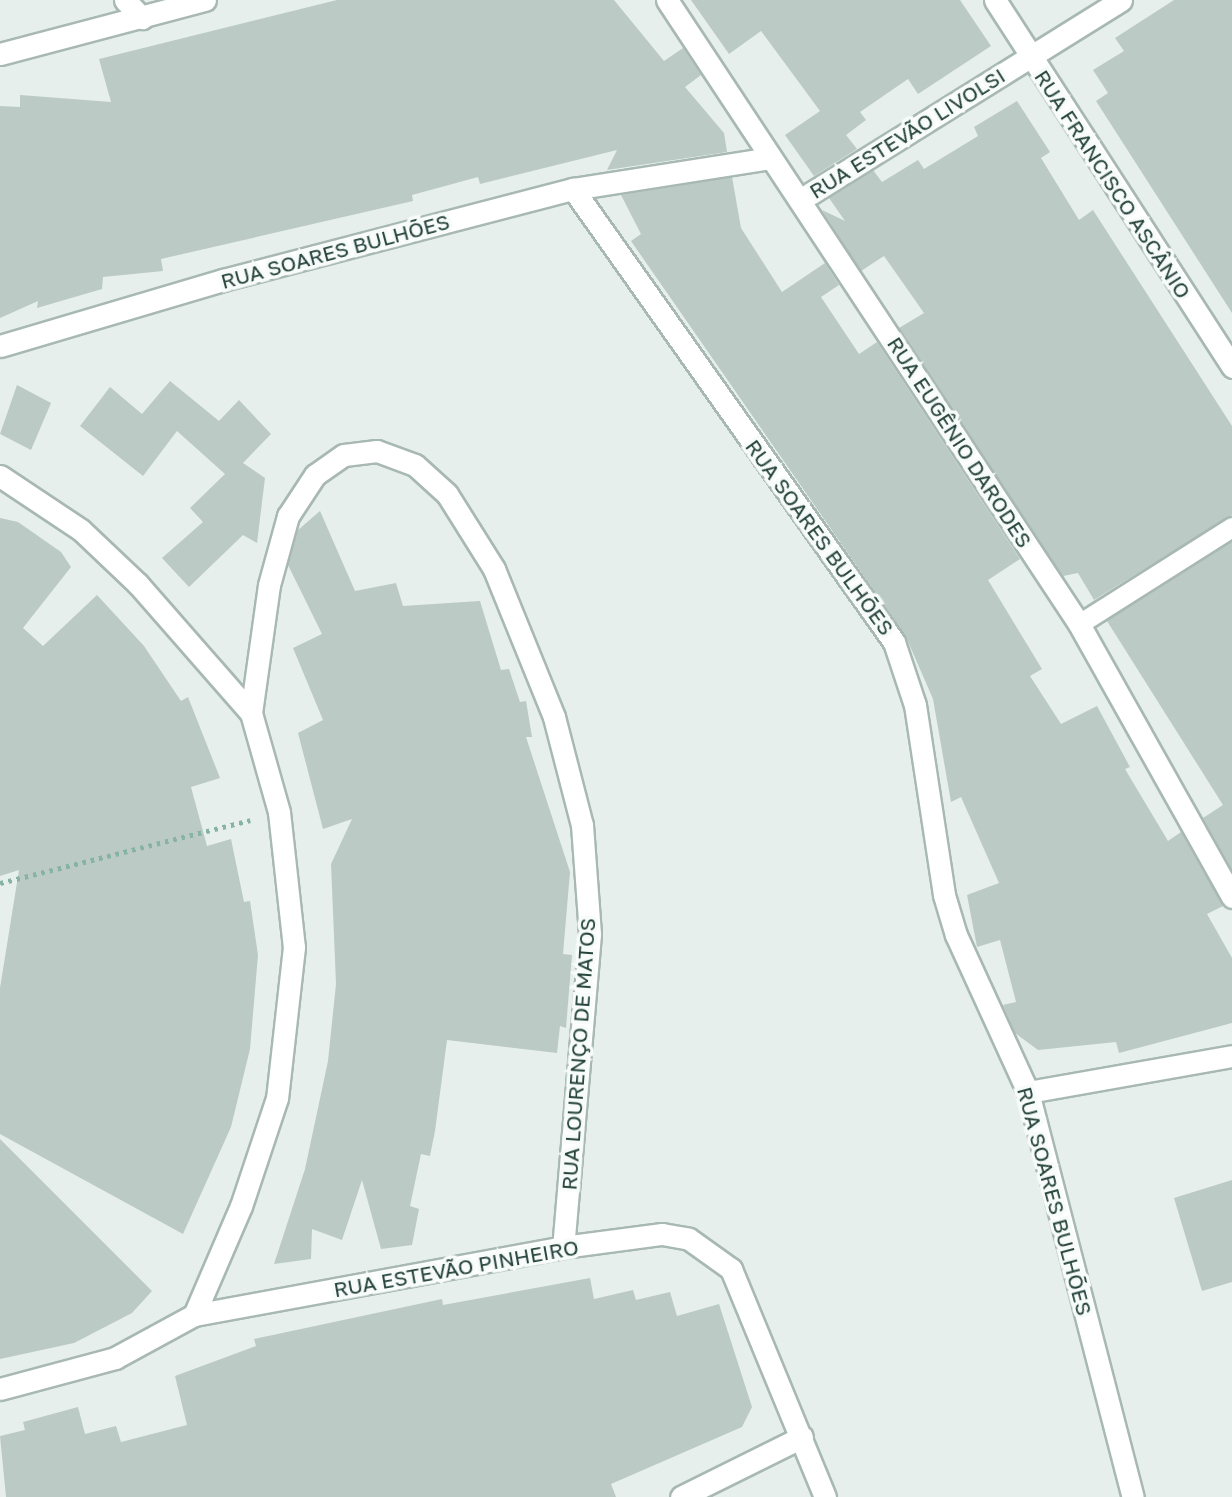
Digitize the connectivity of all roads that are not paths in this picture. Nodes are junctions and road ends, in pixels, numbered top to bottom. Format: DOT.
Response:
graph roads {
  1 [pos="125,0"];
  2 [pos="205,0"];
  3 [pos="667,0"];
  4 [pos="995,0"];
  5 [pos="1121,0"];
  6 [pos="142,18"];
  7 [pos="0,54"];
  8 [pos="1031,55"];
  9 [pos="771,158"];
  10 [pos="573,189"];
  11 [pos="800,200"];
  12 [pos="0,346"];
  13 [pos="1232,368"];
  14 [pos="0,476"];
  15 [pos="1232,527"];
  16 [pos="1079,624"];
  17 [pos="251,713"];
  18 [pos="1232,897"];
  19 [pos="1232,1056"];
  20 [pos="1028,1092"];
  21 [pos="563,1247"];
  22 [pos="194,1315"];
  23 [pos="0,1389"];
  24 [pos="802,1437"];
  25 [pos="681,1497"];
  26 [pos="825,1497"];
  27 [pos="1133,1497"];
  1 -- 6 [label="street"];
  2 -- 6 [label="street"];
  3 -- 9 [label="street, RUA EUGÊNIO DARODES"];
  4 -- 8 [label="street, RUA FRANCISCO ASCÂNIO"];
  5 -- 8 [label="street, RUA ESTEVÃO LIVOLSI"];
  6 -- 7 [label="street"];
  8 -- 11 [label="street, RUA ESTEVÃO LIVOLSI"];
  8 -- 13 [label="street, RUA FRANCISCO ASCÂNIO"];
  9 -- 10 [label="street"];
  9 -- 11 [label="street, RUA EUGÊNIO DARODES"];
  10 -- 12 [label="street, RUA SOARES BULHÕES"];
  10 -- 20 [label="street, RUA SOARES BULHÕES"];
  11 -- 16 [label="street, RUA EUGÊNIO DARODES"];
  14 -- 17 [label="street"];
  15 -- 16 [label="lane"];
  16 -- 18 [label="street, RUA EUGÊNIO DARODES"];
  17 -- 21 [label="street, RUA LOURENÇO DE MATOS"];
  17 -- 22 [label="street"];
  19 -- 20 [label="street"];
  20 -- 27 [label="street, RUA SOARES BULHÕES"];
  21 -- 22 [label="street, RUA ESTEVÃO PINHEIRO"];
  21 -- 24 [label="street, RUA ESTEVÃO PINHEIRO"];
  22 -- 23 [label="street, RUA ESTEVÃO PINHEIRO"];
  24 -- 25 [label="street"];
  24 -- 26 [label="street"];
}
